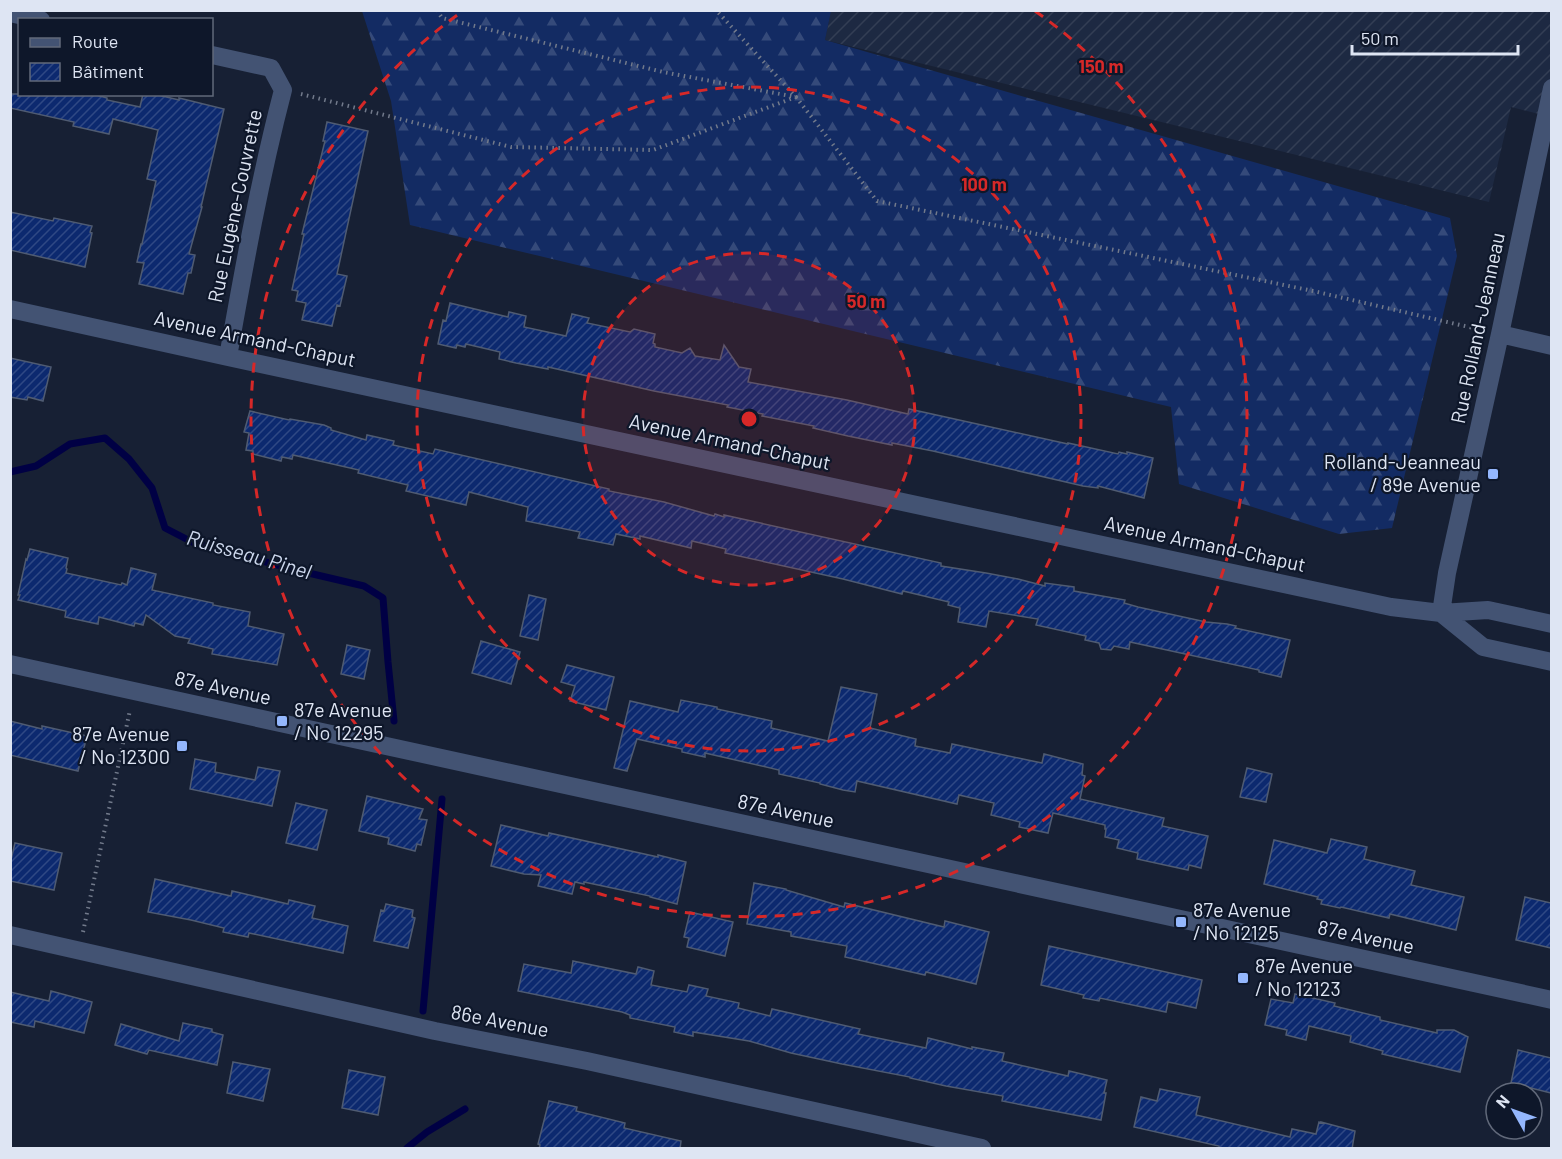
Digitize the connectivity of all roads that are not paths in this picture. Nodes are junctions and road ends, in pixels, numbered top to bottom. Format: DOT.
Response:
graph roads {
  1 [pos="10,13"];
  2 [pos="32,18"];
  3 [pos="213,55"];
  4 [pos="1551,88"];
  5 [pos="10,309"];
  6 [pos="1500,334"];
  7 [pos="1551,346"];
  8 [pos="228,357"];
  9 [pos="1441,613"];
  10 [pos="1551,624"];
  11 [pos="1551,662"];
  12 [pos="10,664"];
  13 [pos="10,935"];
  14 [pos="1551,1000"];
  15 [pos="982,1149"];
  1 -- 2 [label="street"];
  3 -- 8 [label="street, Rue Eugène-Couvrette"];
  4 -- 6 [label="street, Rue Rolland-Jeanneau"];
  5 -- 8 [label="street, Avenue Armand-Chaput"];
  6 -- 7 [label="street"];
  6 -- 9 [label="street, Rue Rolland-Jeanneau"];
  8 -- 9 [label="street, Avenue Armand-Chaput"];
  9 -- 10 [label="street, Avenue Armand-Chaput"];
  9 -- 11 [label="street"];
  12 -- 14 [label="street, 87e Avenue"];
  13 -- 15 [label="street, 86e Avenue"];
}
